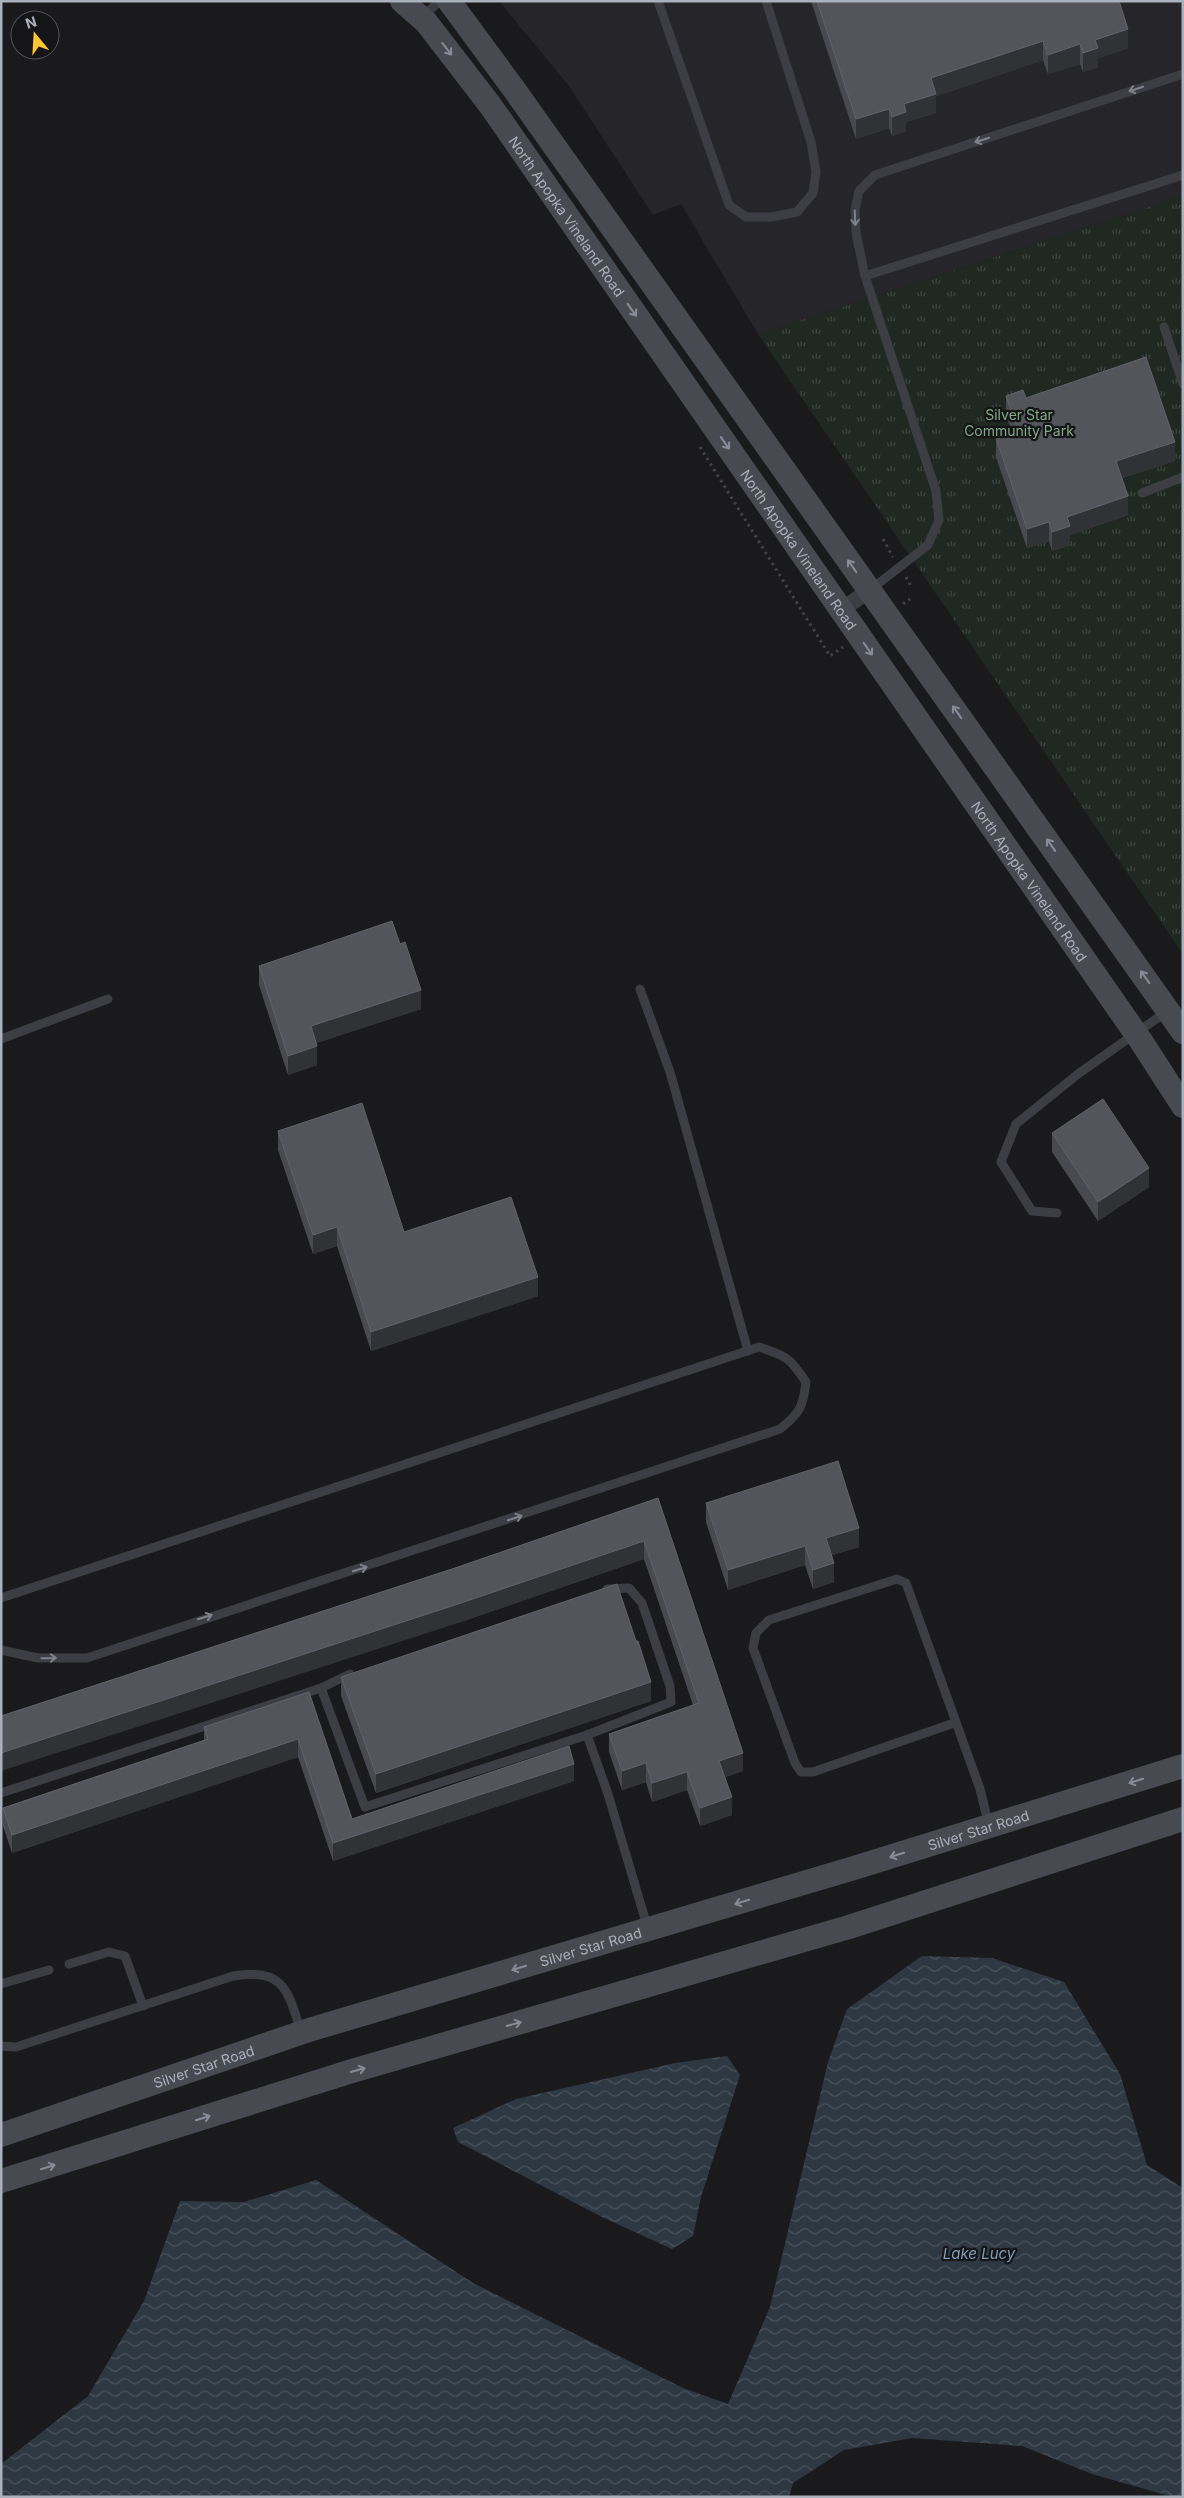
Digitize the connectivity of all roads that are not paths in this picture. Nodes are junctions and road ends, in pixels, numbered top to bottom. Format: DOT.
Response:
graph roads {
  1 [pos="402,1"];
  2 [pos="439,1"];
  3 [pos="449,1"];
  4 [pos="658,1"];
  5 [pos="766,1"];
  6 [pos="422,19"];
  7 [pos="1183,74"];
  8 [pos="1183,175"];
  9 [pos="864,276"];
  10 [pos="1164,327"];
  11 [pos="1183,384"];
  12 [pos="1183,477"];
  13 [pos="1142,493"];
  14 [pos="870,590"];
  15 [pos="841,610"];
  16 [pos="640,989"];
  17 [pos="108,999"];
  18 [pos="1168,1010"];
  19 [pos="1183,1032"];
  20 [pos="1135,1034"];
  21 [pos="1,1039"];
  22 [pos="1183,1106"];
  23 [pos="1057,1213"];
  24 [pos="748,1351"];
  25 [pos="594,1593"];
  26 [pos="1,1598"];
  27 [pos="1,1650"];
  28 [pos="363,1670"];
  29 [pos="321,1688"];
  30 [pos="954,1723"];
  31 [pos="587,1735"];
  32 [pos="1183,1766"];
  33 [pos="1,1793"];
  34 [pos="1183,1819"];
  35 [pos="989,1826"];
  36 [pos="648,1929"];
  37 [pos="69,1964"];
  38 [pos="49,1970"];
  39 [pos="1,1984"];
  40 [pos="143,2006"];
  41 [pos="302,2032"];
  42 [pos="1,2046"];
  43 [pos="1,2135"];
  44 [pos="1,2181"];
  1 -- 6 [label="main road, North Apopka Vineland Road"];
  2 -- 6 [label="lane"];
  14 -- 3 [label="main road, one-way"];
  4 -- 5 [label="lane"];
  6 -- 15 [label="main road, North Apopka Vineland Road, one-way"];
  7 -- 9 [label="lane, one-way"];
  8 -- 9 [label="lane"];
  9 -- 14 [label="lane"];
  10 -- 11 [label="lane"];
  12 -- 13 [label="lane"];
  14 -- 15 [label="street"];
  18 -- 14 [label="main road, one-way"];
  15 -- 20 [label="main road, North Apopka Vineland Road, one-way"];
  16 -- 24 [label="lane"];
  17 -- 21 [label="lane"];
  18 -- 19 [label="main road"];
  18 -- 20 [label="lane"];
  20 -- 22 [label="main road, North Apopka Vineland Road"];
  20 -- 23 [label="lane"];
  24 -- 26 [label="lane"];
  27 -- 24 [label="lane, one-way"];
  25 -- 31 [label="lane"];
  28 -- 29 [label="lane"];
  29 -- 31 [label="lane"];
  29 -- 33 [label="lane"];
  30 -- 30 [label="lane"];
  30 -- 35 [label="lane"];
  31 -- 36 [label="lane"];
  32 -- 35 [label="main road, Silver Star Road, one-way"];
  44 -- 34 [label="main road, one-way"];
  35 -- 36 [label="main road, Silver Star Road, one-way"];
  36 -- 41 [label="main road, Silver Star Road, one-way"];
  37 -- 40 [label="lane"];
  38 -- 39 [label="lane"];
  40 -- 41 [label="lane"];
  40 -- 42 [label="lane"];
  41 -- 43 [label="main road, Silver Star Road"];
}
